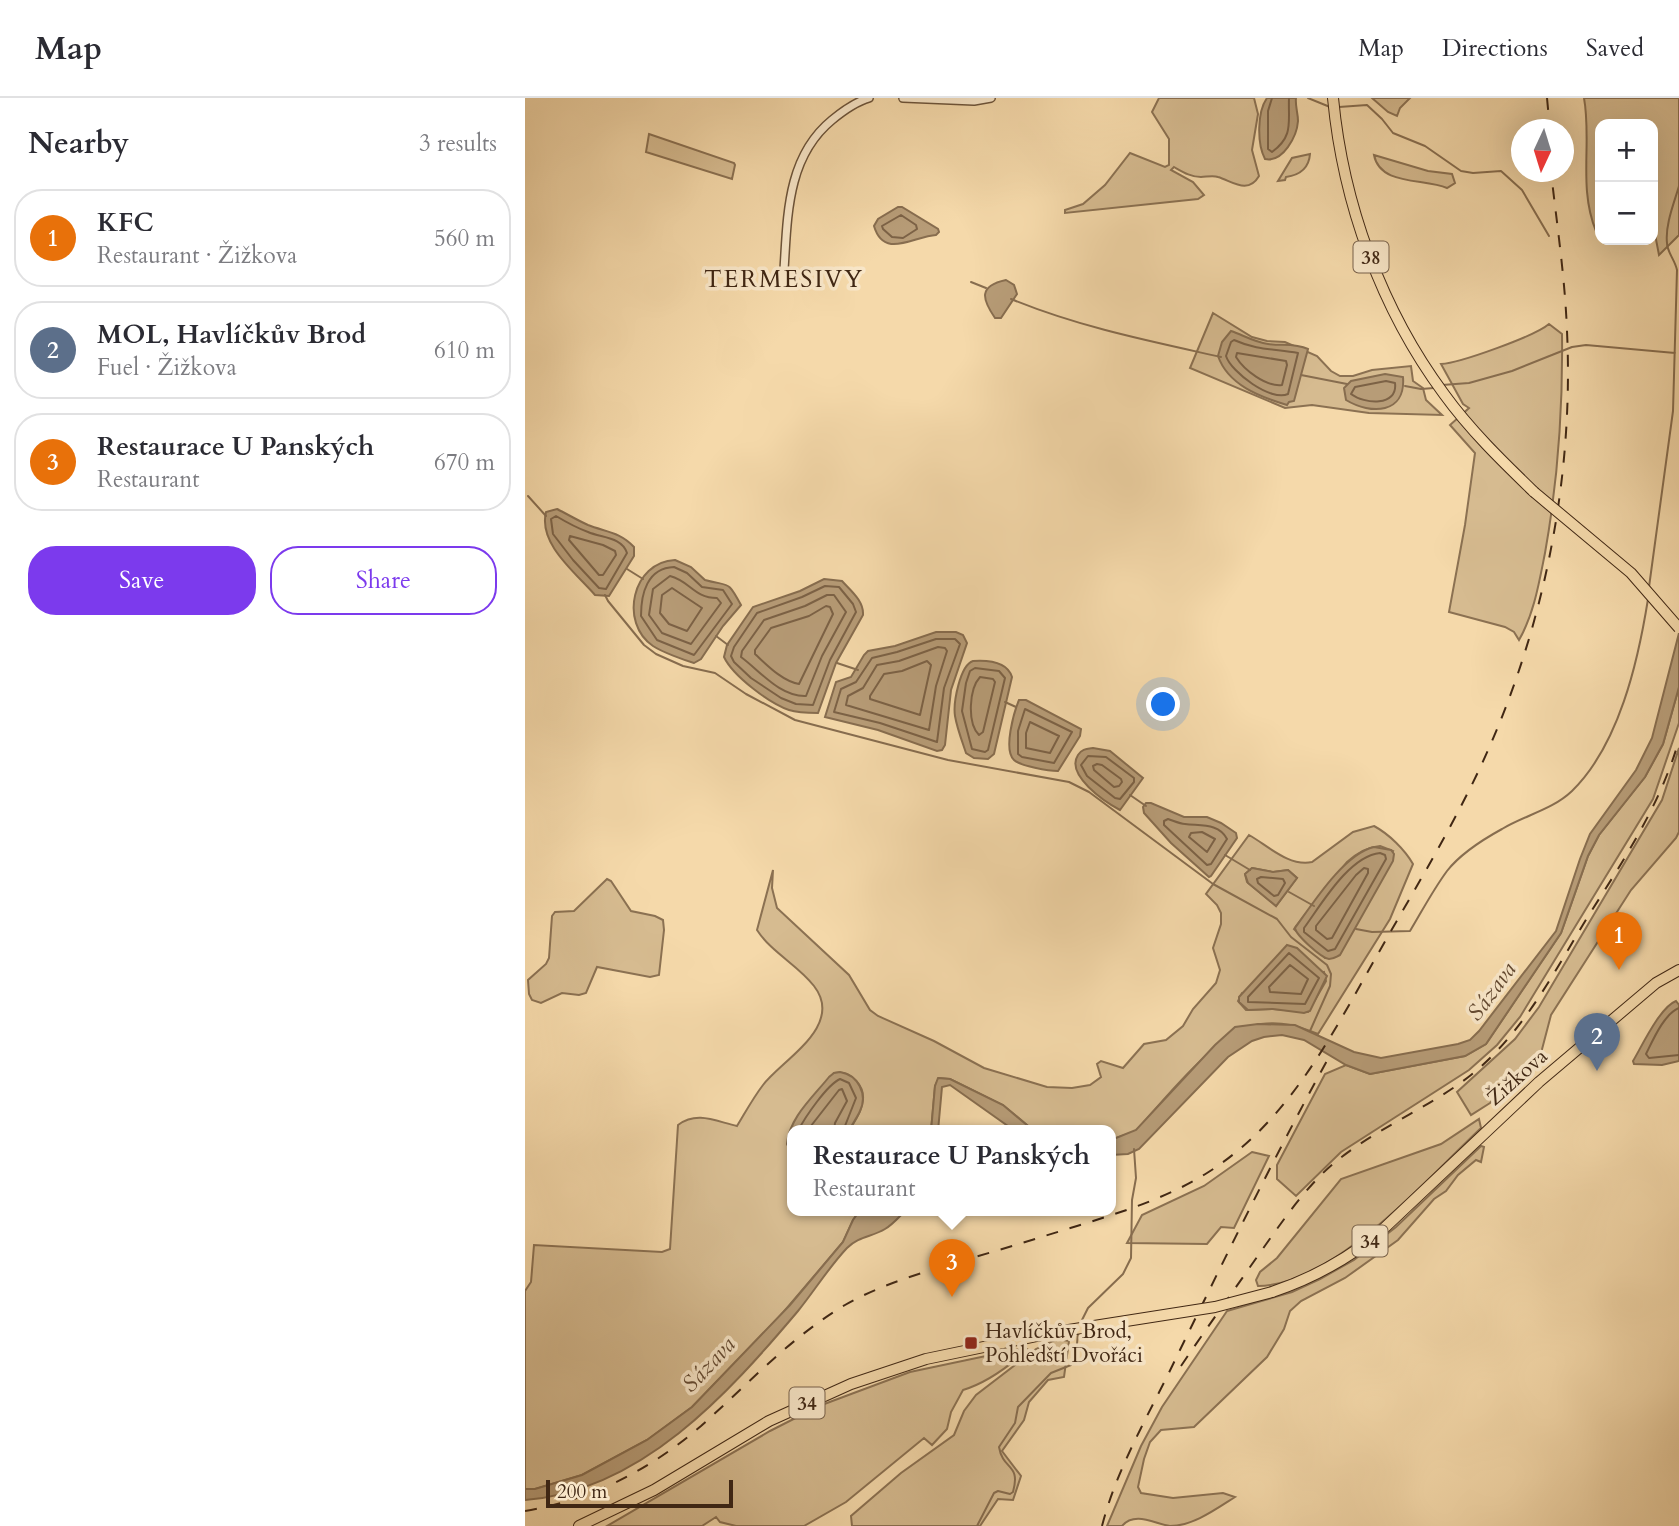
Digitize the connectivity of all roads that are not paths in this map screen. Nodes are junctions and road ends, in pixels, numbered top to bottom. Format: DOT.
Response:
graph roads {
  1 [pos="869,98"];
  2 [pos="903,98"];
  3 [pos="991,98"];
  4 [pos="1333,98"];
  5 [pos="783,283"];
  6 [pos="1679,628"];
  7 [pos="1679,970"];
  8 [pos="1679,976"];
  9 [pos="1656,983"];
  10 [pos="579,1526"];
  1 -- 5 [label="street"];
  2 -- 3 [label="street"];
  4 -- 6 [label="main road, 38, bridge"];
  7 -- 9 [label="main road, Žižkova"];
  8 -- 9 [label="main road, 34"];
  9 -- 10 [label="main road, Žižkova / 34, bridge"];
}
